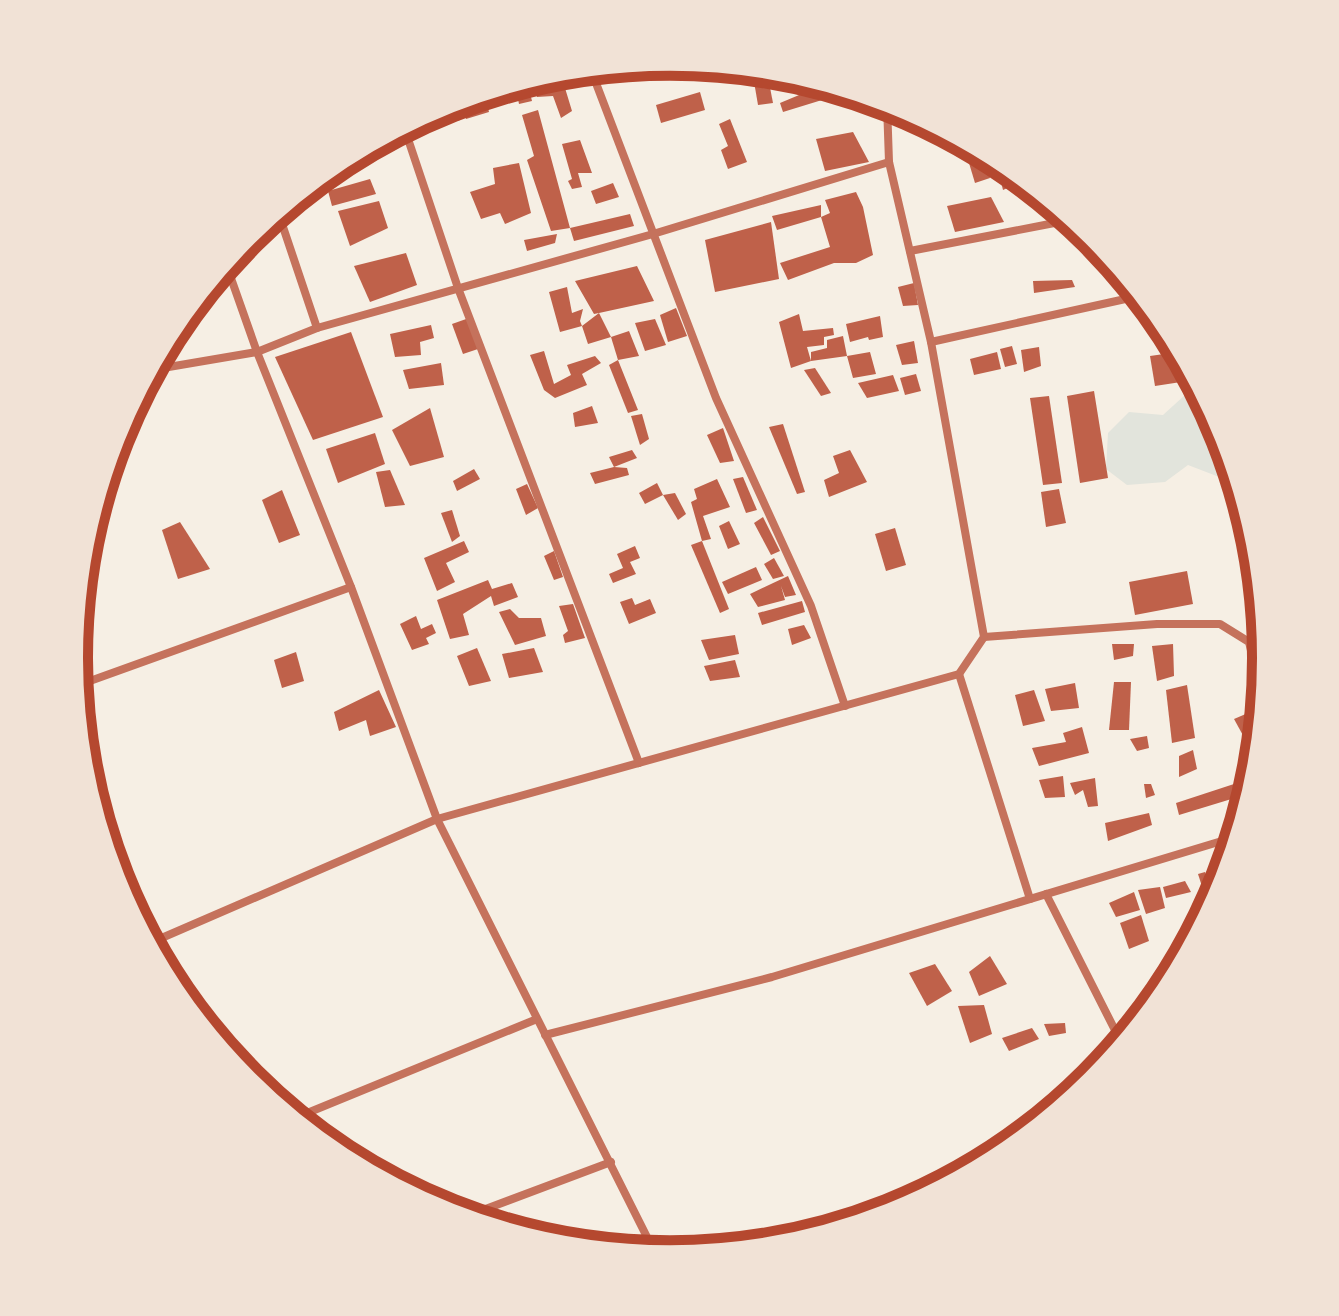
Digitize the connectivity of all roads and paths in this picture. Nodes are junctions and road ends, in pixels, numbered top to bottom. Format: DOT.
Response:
graph roads {
  1 [pos="595,81"];
  2 [pos="887,118"];
  3 [pos="408,138"];
  4 [pos="889,162"];
  5 [pos="1056,223"];
  6 [pos="282,224"];
  7 [pos="653,234"];
  8 [pos="910,251"];
  9 [pos="230,276"];
  10 [pos="458,288"];
  11 [pos="1127,299"];
  12 [pos="317,328"];
  13 [pos="931,342"];
  14 [pos="257,352"];
  15 [pos="165,368"];
  16 [pos="351,587"];
  17 [pos="984,637"];
  18 [pos="1252,654"];
  19 [pos="959,674"];
  20 [pos="88,681"];
  21 [pos="845,706"];
  22 [pos="639,763"];
  23 [pos="437,819"];
  24 [pos="1222,841"];
  25 [pos="1046,894"];
  26 [pos="1030,899"];
  27 [pos="160,939"];
  28 [pos="537,1019"];
  29 [pos="1116,1031"];
  30 [pos="545,1035"];
  31 [pos="307,1113"];
  32 [pos="611,1162"];
  33 [pos="484,1210"];
  34 [pos="648,1239"];
  1 -- 7 [label="street"];
  2 -- 4 [label="street"];
  3 -- 10 [label="street"];
  4 -- 7 [label="street"];
  4 -- 8 [label="street"];
  5 -- 8 [label="street"];
  6 -- 12 [label="street"];
  7 -- 10 [label="street"];
  7 -- 21 [label="street"];
  8 -- 13 [label="street"];
  9 -- 14 [label="street"];
  10 -- 12 [label="street"];
  10 -- 22 [label="street"];
  11 -- 13 [label="street"];
  12 -- 14 [label="street"];
  13 -- 17 [label="street"];
  14 -- 15 [label="street"];
  14 -- 16 [label="street"];
  16 -- 20 [label="street"];
  16 -- 23 [label="street"];
  17 -- 18 [label="street"];
  17 -- 19 [label="street"];
  19 -- 21 [label="street"];
  19 -- 26 [label="street"];
  21 -- 22 [label="street"];
  22 -- 23 [label="street"];
  23 -- 27 [label="street"];
  23 -- 28 [label="street"];
  24 -- 25 [label="street"];
  25 -- 26 [label="street"];
  25 -- 29 [label="street"];
  26 -- 30 [label="street"];
  28 -- 30 [label="street"];
  28 -- 31 [label="street"];
  30 -- 32 [label="street"];
  32 -- 33 [label="street"];
  32 -- 34 [label="street"];
}
